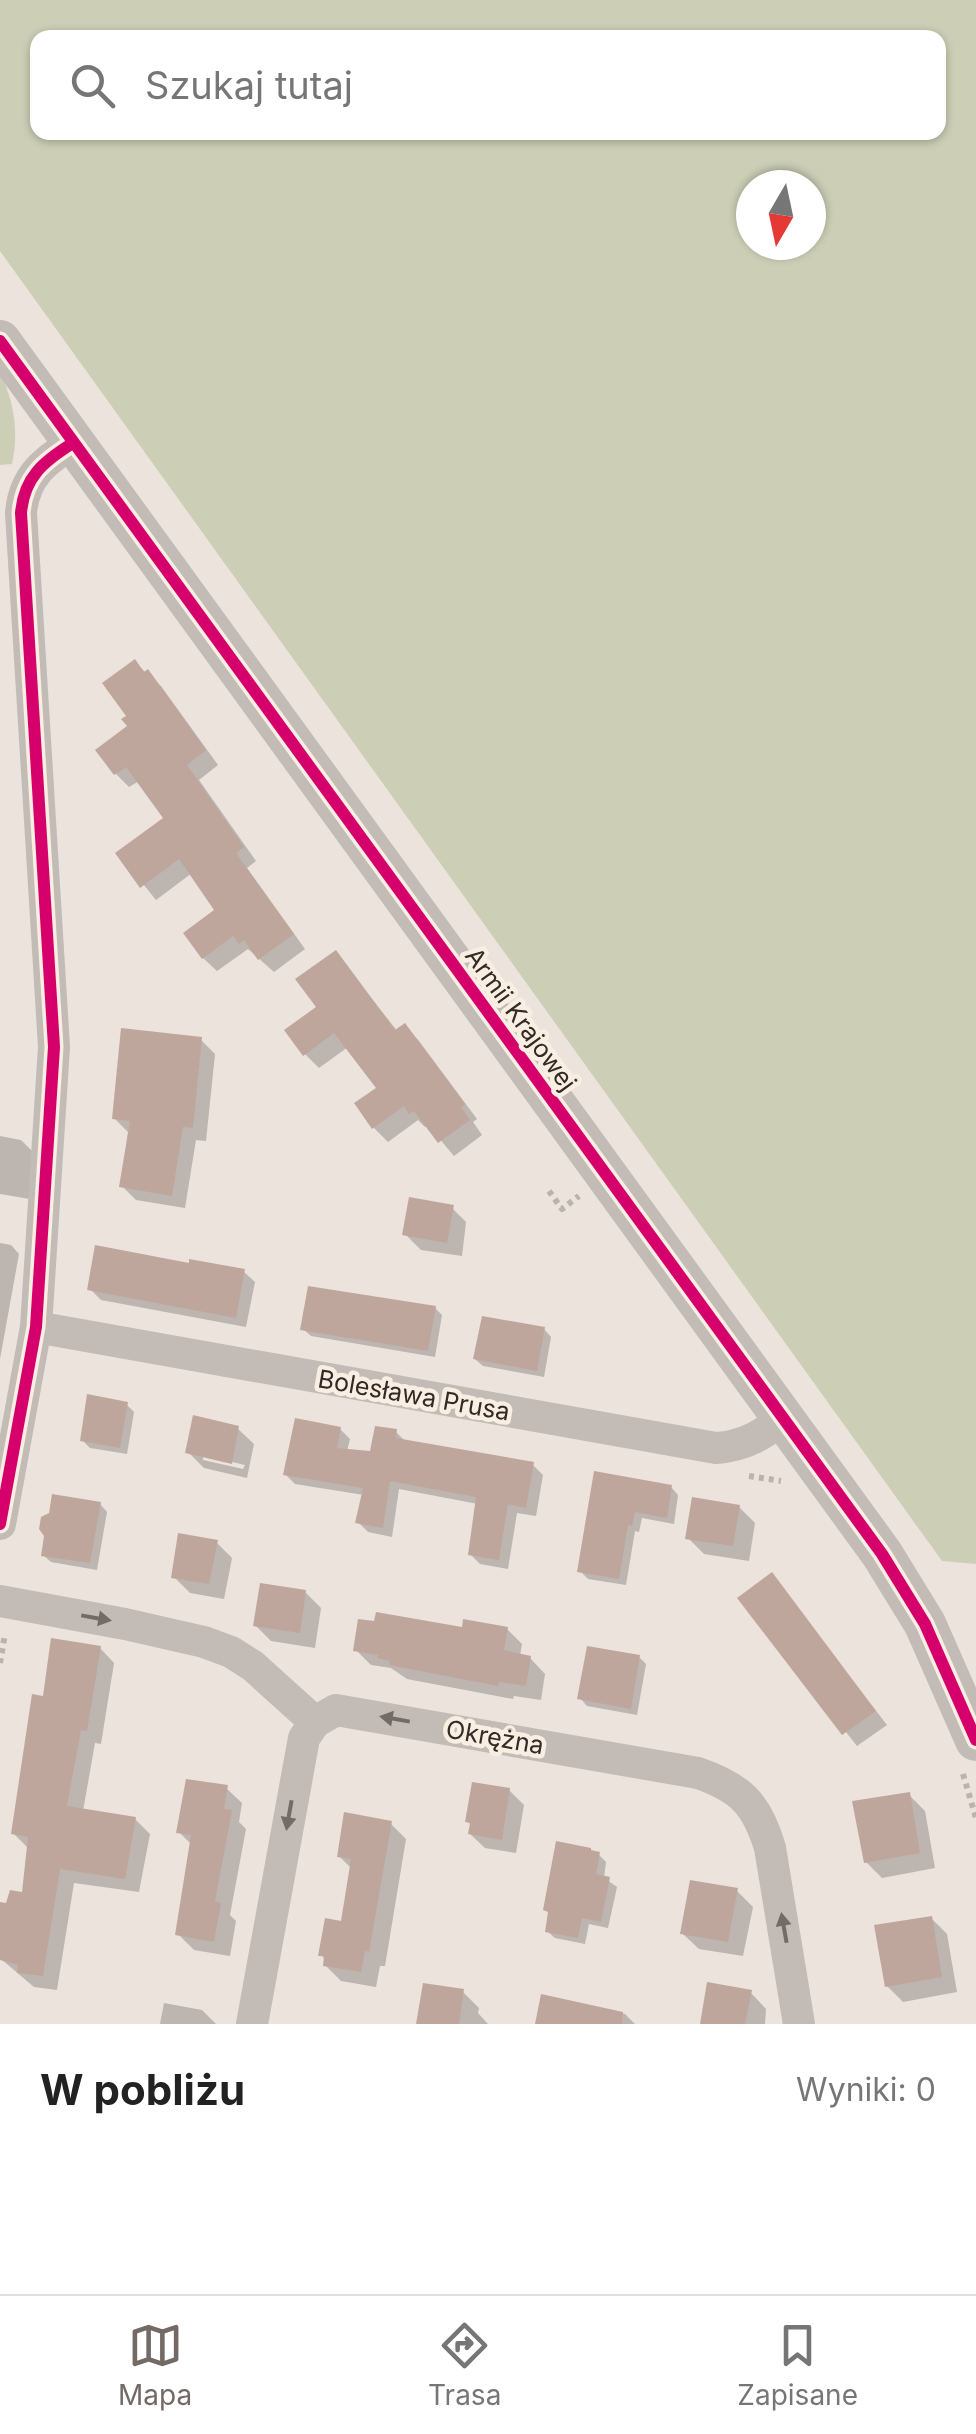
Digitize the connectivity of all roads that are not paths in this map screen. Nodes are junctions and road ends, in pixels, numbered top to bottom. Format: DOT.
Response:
graph roads {
  1 [pos="0,341"];
  2 [pos="72,443"];
  3 [pos="36,1327"];
  4 [pos="784,1418"];
  5 [pos="0,1524"];
  6 [pos="5,1602"];
  7 [pos="315,1722"];
  8 [pos="976,1740"];
  9 [pos="252,2024"];
  10 [pos="800,2024"];
  1 -- 2 [label="street, Armii Krajowej"];
  2 -- 3 [label="street"];
  2 -- 4 [label="street, Armii Krajowej"];
  3 -- 4 [label="street, Bolesława Prusa"];
  3 -- 5 [label="street"];
  4 -- 8 [label="street, Armii Krajowej"];
  6 -- 7 [label="street, one-way"];
  7 -- 9 [label="street, one-way"];
  10 -- 7 [label="street, Okrężna, one-way"];
}
